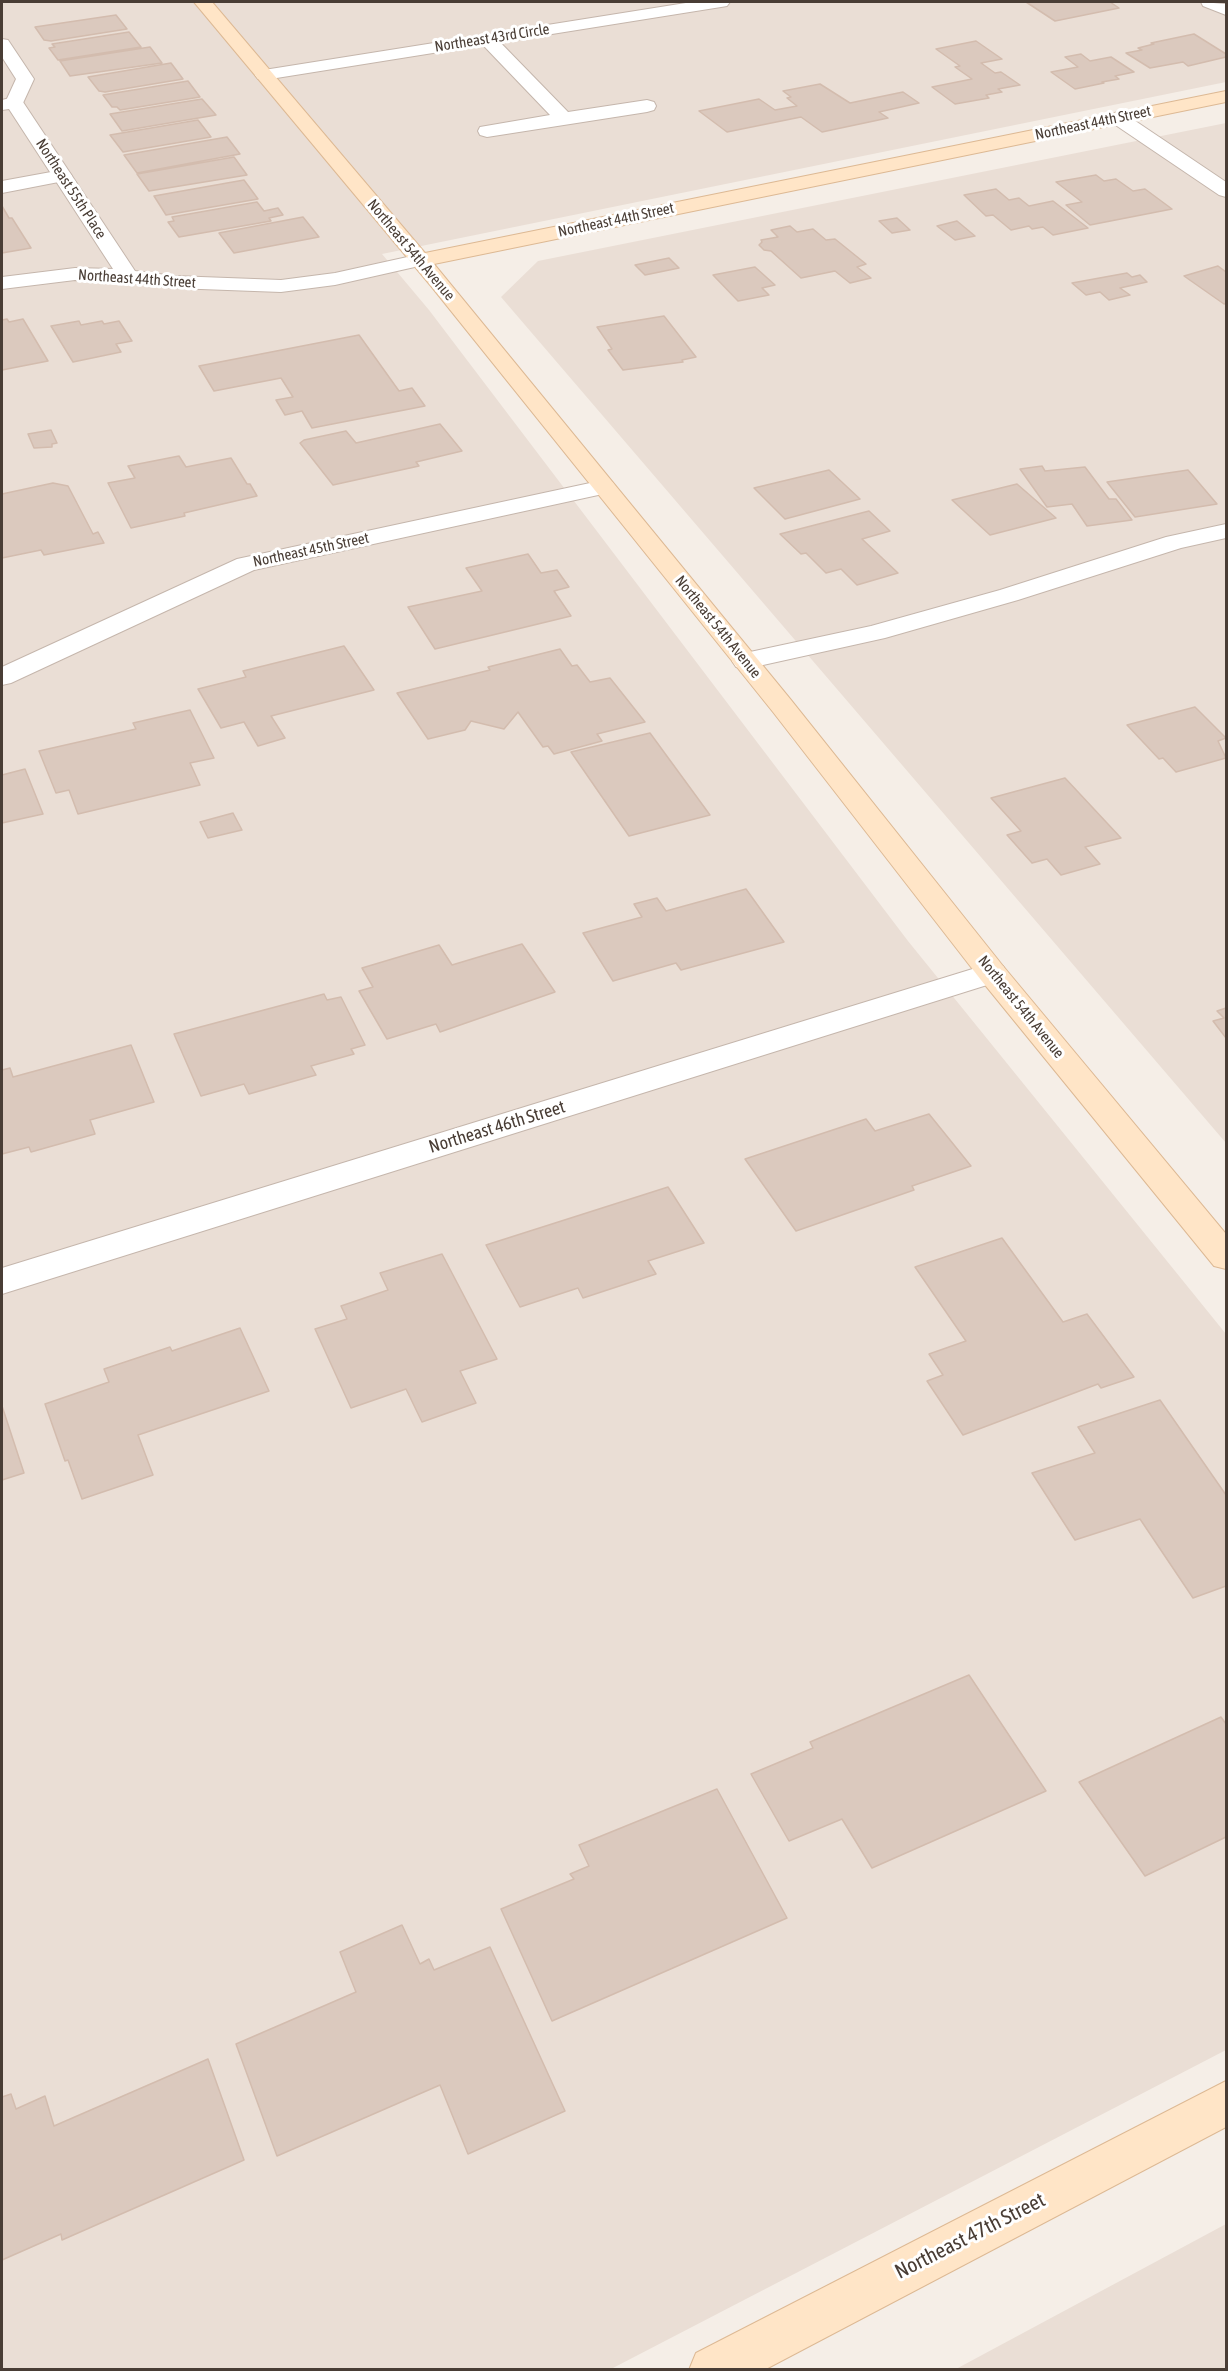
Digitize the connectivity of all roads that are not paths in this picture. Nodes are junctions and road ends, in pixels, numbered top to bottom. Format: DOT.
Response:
graph roads {
  1 [pos="203,2"];
  2 [pos="721,2"];
  3 [pos="1209,2"];
  4 [pos="1227,9"];
  5 [pos="487,39"];
  6 [pos="2,44"];
  7 [pos="264,75"];
  8 [pos="1227,96"];
  9 [pos="8,104"];
  10 [pos="647,106"];
  11 [pos="564,118"];
  12 [pos="1118,118"];
  13 [pos="487,131"];
  14 [pos="62,176"];
  15 [pos="2,187"];
  16 [pos="1227,191"];
  17 [pos="421,260"];
  18 [pos="128,276"];
  19 [pos="2,283"];
  20 [pos="604,487"];
  21 [pos="1227,531"];
  22 [pos="745,661"];
  23 [pos="2,677"];
  24 [pos="992,973"];
  25 [pos="1227,1257"];
  26 [pos="2,1281"];
  27 [pos="1227,2103"];
  28 [pos="713,2370"];
  1 -- 7 [label="street, Northeast 54th Avenue"];
  2 -- 5 [label="street, Northeast 43rd Circle"];
  3 -- 4 [label="street"];
  5 -- 7 [label="street, Northeast 43rd Circle"];
  5 -- 11 [label="street"];
  6 -- 9 [label="street"];
  7 -- 17 [label="street, Northeast 54th Avenue"];
  8 -- 12 [label="street, Northeast 44th Street"];
  9 -- 14 [label="street, Northeast 55th Place"];
  10 -- 11 [label="street"];
  11 -- 13 [label="street"];
  12 -- 16 [label="street"];
  12 -- 17 [label="street, Northeast 44th Street"];
  14 -- 15 [label="street"];
  14 -- 18 [label="street, Northeast 55th Place"];
  17 -- 18 [label="street, Northeast 44th Street"];
  17 -- 20 [label="street, Northeast 54th Avenue"];
  18 -- 19 [label="street, Northeast 44th Street"];
  20 -- 22 [label="street, Northeast 54th Avenue"];
  20 -- 23 [label="street, Northeast 45th Street"];
  21 -- 22 [label="street"];
  22 -- 24 [label="street, Northeast 54th Avenue"];
  24 -- 25 [label="street, Northeast 54th Avenue"];
  24 -- 26 [label="street, Northeast 46th Street"];
  27 -- 28 [label="street, Northeast 47th Street"];
}
